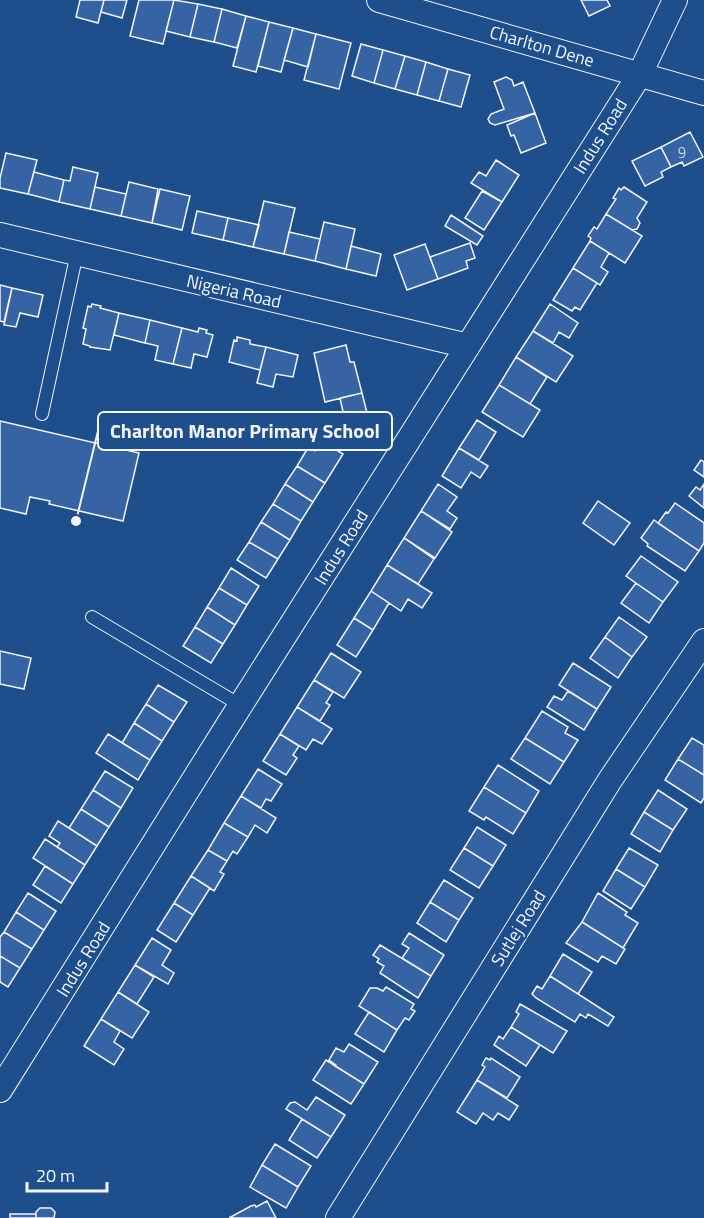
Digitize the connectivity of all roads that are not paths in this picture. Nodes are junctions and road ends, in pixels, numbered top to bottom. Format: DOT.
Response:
graph roads {
  1 [pos="379,0"];
  2 [pos="675,0"];
  3 [pos="640,74"];
  4 [pos="704,93"];
  5 [pos="0,235"];
  6 [pos="77,253"];
  7 [pos="468,346"];
  8 [pos="42,414"];
  9 [pos="92,617"];
  10 [pos="704,641"];
  11 [pos="240,705"];
  12 [pos="0,1090"];
  13 [pos="338,1218"];
  1 -- 3 [label="street, Charlton Dene"];
  2 -- 3 [label="street, Indus Road"];
  3 -- 4 [label="street, Charlton Dene"];
  3 -- 7 [label="street, Indus Road"];
  5 -- 6 [label="street, Nigeria Road"];
  6 -- 7 [label="street, Nigeria Road"];
  6 -- 8 [label="lane"];
  7 -- 11 [label="street, Indus Road"];
  9 -- 11 [label="lane"];
  10 -- 13 [label="street, Sutlej Road"];
  11 -- 12 [label="street, Indus Road"];
}
